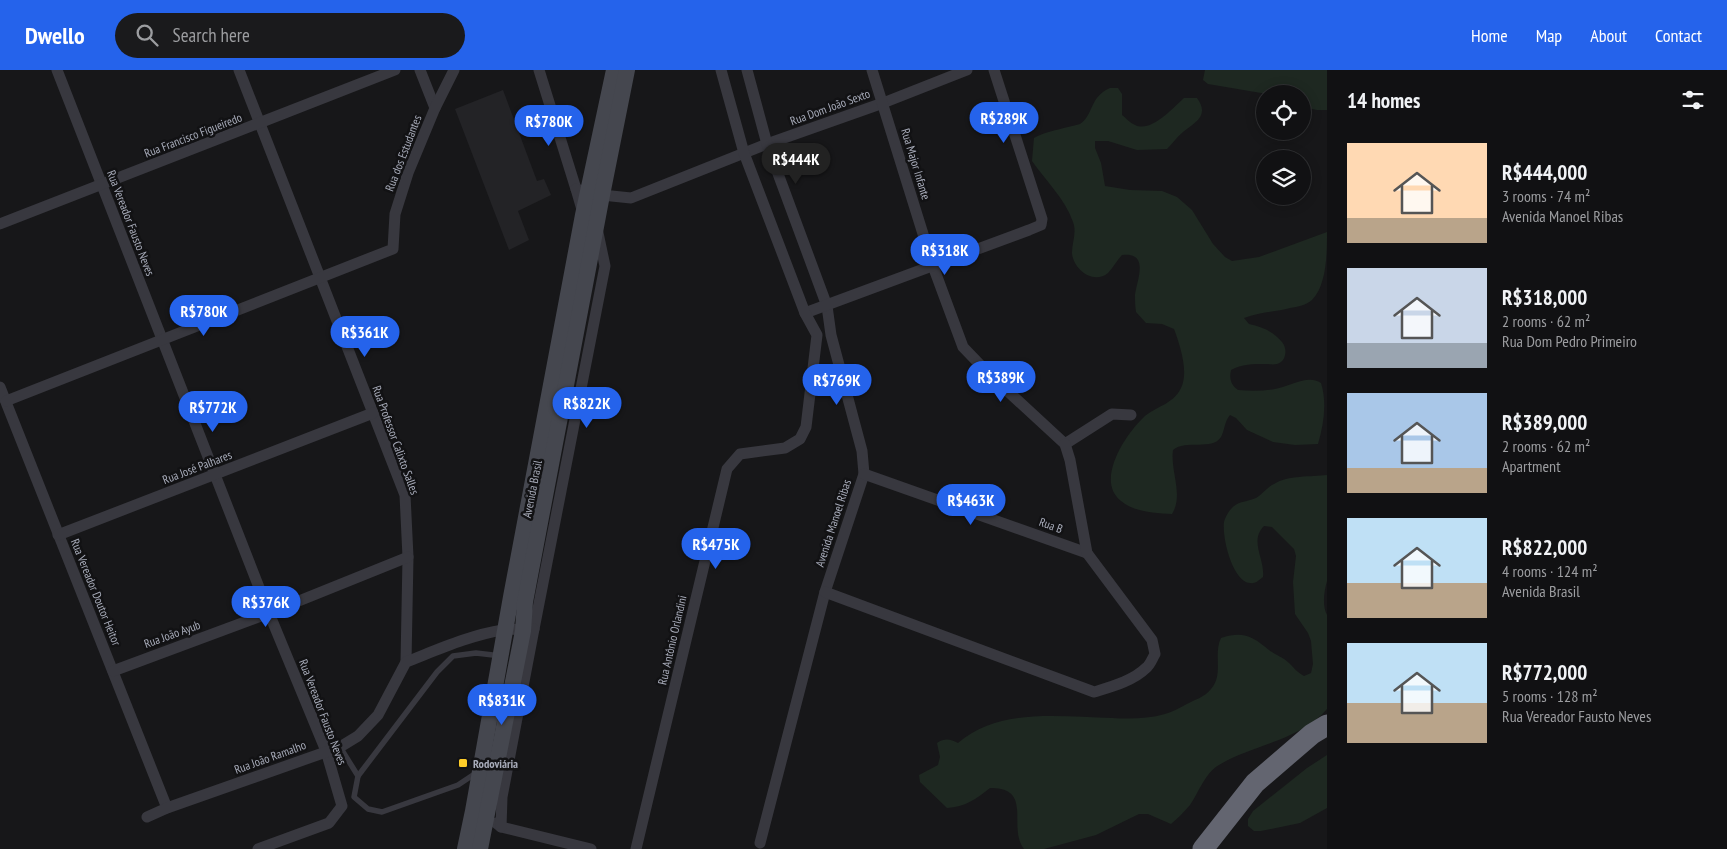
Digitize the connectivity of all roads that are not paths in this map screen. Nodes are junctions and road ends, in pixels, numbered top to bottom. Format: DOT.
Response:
graph roads {
  1 [pos="57,70"];
  2 [pos="239,70"];
  3 [pos="395,70"];
  4 [pos="420,70"];
  5 [pos="454,70"];
  6 [pos="538,70"];
  7 [pos="614,70"];
  8 [pos="627,70"];
  9 [pos="721,70"];
  10 [pos="747,70"];
  11 [pos="872,70"];
  12 [pos="967,70"];
  13 [pos="994,70"];
  14 [pos="883,103"];
  15 [pos="435,108"];
  16 [pos="260,124"];
  17 [pos="767,144"];
  18 [pos="744,153"];
  19 [pos="102,185"];
  20 [pos="589,192"];
  21 [pos="583,215"];
  22 [pos="0,224"];
  23 [pos="596,228"];
  24 [pos="933,266"];
  25 [pos="320,278"];
  26 [pos="827,306"];
  27 [pos="805,313"];
  28 [pos="817,335"];
  29 [pos="831,335"];
  30 [pos="162,339"];
  31 [pos="0,387"];
  32 [pos="6,401"];
  33 [pos="373,413"];
  34 [pos="1131,415"];
  35 [pos="1065,444"];
  36 [pos="864,474"];
  37 [pos="216,475"];
  38 [pos="58,535"];
  39 [pos="1086,553"];
  40 [pos="408,557"];
  41 [pos="825,592"];
  42 [pos="518,599"];
  43 [pos="269,613"];
  44 [pos="506,629"];
  45 [pos="529,630"];
  46 [pos="501,658"];
  47 [pos="406,662"];
  48 [pos="112,671"];
  49 [pos="1327,725"];
  50 [pos="340,748"];
  51 [pos="326,751"];
  52 [pos="358,776"];
  53 [pos="489,796"];
  54 [pos="167,808"];
  55 [pos="480,813"];
  56 [pos="147,817"];
  57 [pos="501,827"];
  58 [pos="764,846"];
  59 [pos="258,849"];
  60 [pos="465,849"];
  61 [pos="480,849"];
  62 [pos="591,849"];
  63 [pos="636,849"];
  64 [pos="749,849"];
  65 [pos="1203,849"];
  1 -- 19 [label="street, Rua Vereador Fausto Neves"];
  2 -- 16 [label="street, Rua Professor Calixto Salles"];
  3 -- 16 [label="street, Rua Francisco Figueiredo"];
  4 -- 15 [label="street"];
  5 -- 15 [label="street, Rua dos Estudantes"];
  6 -- 20 [label="street"];
  7 -- 20 [label="main road, Avenida Brasil"];
  8 -- 20 [label="main road, Avenida Brasil"];
  9 -- 18 [label="street"];
  10 -- 17 [label="street, Avenida Manoel Ribas"];
  11 -- 14 [label="street, Rua Major Infante"];
  12 -- 14 [label="street, Rua Dom João Sexto"];
  13 -- 24 [label="street"];
  14 -- 17 [label="street, Rua Dom João Sexto"];
  14 -- 24 [label="street, Rua Major Infante"];
  15 -- 25 [label="street, Rua dos Estudantes"];
  16 -- 19 [label="street, Rua Francisco Figueiredo"];
  16 -- 25 [label="street, Rua Professor Calixto Salles"];
  17 -- 18 [label="street, Rua Dom João Sexto"];
  17 -- 26 [label="street, Avenida Manoel Ribas"];
  18 -- 20 [label="street, Rua Dom João Sexto"];
  18 -- 27 [label="street"];
  19 -- 22 [label="street, Rua Francisco Figueiredo"];
  19 -- 30 [label="street, Rua Vereador Fausto Neves"];
  20 -- 21 [label="main road, Avenida Brasil"];
  20 -- 23 [label="main road, Avenida Brasil"];
  21 -- 23 [label="street"];
  21 -- 42 [label="main road, Avenida Brasil"];
  23 -- 42 [label="main road, Avenida Brasil"];
  23 -- 45 [label="street"];
  24 -- 26 [label="street"];
  24 -- 35 [label="street, Rua Major Infante"];
  25 -- 30 [label="street"];
  25 -- 33 [label="street, Rua Professor Calixto Salles"];
  26 -- 27 [label="street"];
  26 -- 29 [label="street, Avenida Manoel Ribas"];
  27 -- 28 [label="street"];
  28 -- 29 [label="street"];
  28 -- 63 [label="street, Rua Antônio Orlandini"];
  29 -- 36 [label="street, Avenida Manoel Ribas"];
  30 -- 32 [label="street"];
  30 -- 37 [label="street, Rua Vereador Fausto Neves"];
  31 -- 32 [label="street, Rua Vereador Doutor Heitor"];
  32 -- 38 [label="street, Rua Vereador Doutor Heitor"];
  33 -- 37 [label="street, Rua José Palhares"];
  33 -- 40 [label="street, Rua Professor Calixto Salles"];
  34 -- 35 [label="street"];
  35 -- 39 [label="street"];
  36 -- 39 [label="street, Rua B"];
  36 -- 41 [label="street, Avenida Manoel Ribas"];
  37 -- 38 [label="street, Rua José Palhares"];
  37 -- 43 [label="street, Rua Vereador Fausto Neves"];
  38 -- 48 [label="street, Rua Vereador Doutor Heitor"];
  39 -- 41 [label="street"];
  40 -- 43 [label="street, Rua João Ayub"];
  40 -- 47 [label="street, Rua Professor Calixto Salles"];
  41 -- 58 [label="street, Avenida Manoel Ribas"];
  42 -- 44 [label="main road, Avenida Brasil"];
  42 -- 45 [label="main road, Avenida Brasil"];
  43 -- 48 [label="street, Rua João Ayub"];
  43 -- 51 [label="street, Rua Vereador Fausto Neves"];
  44 -- 45 [label="street"];
  44 -- 46 [label="main road, Avenida Brasil"];
  44 -- 47 [label="street"];
  45 -- 53 [label="main road, Avenida Brasil"];
  46 -- 52 [label="lane"];
  46 -- 53 [label="main road, Avenida Brasil"];
  47 -- 50 [label="street, Rua João Ramalho"];
  48 -- 54 [label="street, Rua Vereador Doutor Heitor"];
  49 -- 65 [label="highway"];
  50 -- 51 [label="street, Rua João Ramalho"];
  50 -- 52 [label="lane"];
  51 -- 54 [label="street, Rua João Ramalho"];
  51 -- 59 [label="street, Rua Vereador Fausto Neves"];
  52 -- 53 [label="lane"];
  53 -- 55 [label="main road, Avenida Brasil"];
  53 -- 57 [label="street"];
  54 -- 56 [label="street, Rua João Ramalho"];
  55 -- 57 [label="street"];
  55 -- 60 [label="main road, Avenida Brasil"];
  55 -- 61 [label="main road, Avenida Brasil"];
  57 -- 62 [label="street"];
  58 -- 64 [label="street"];
}
